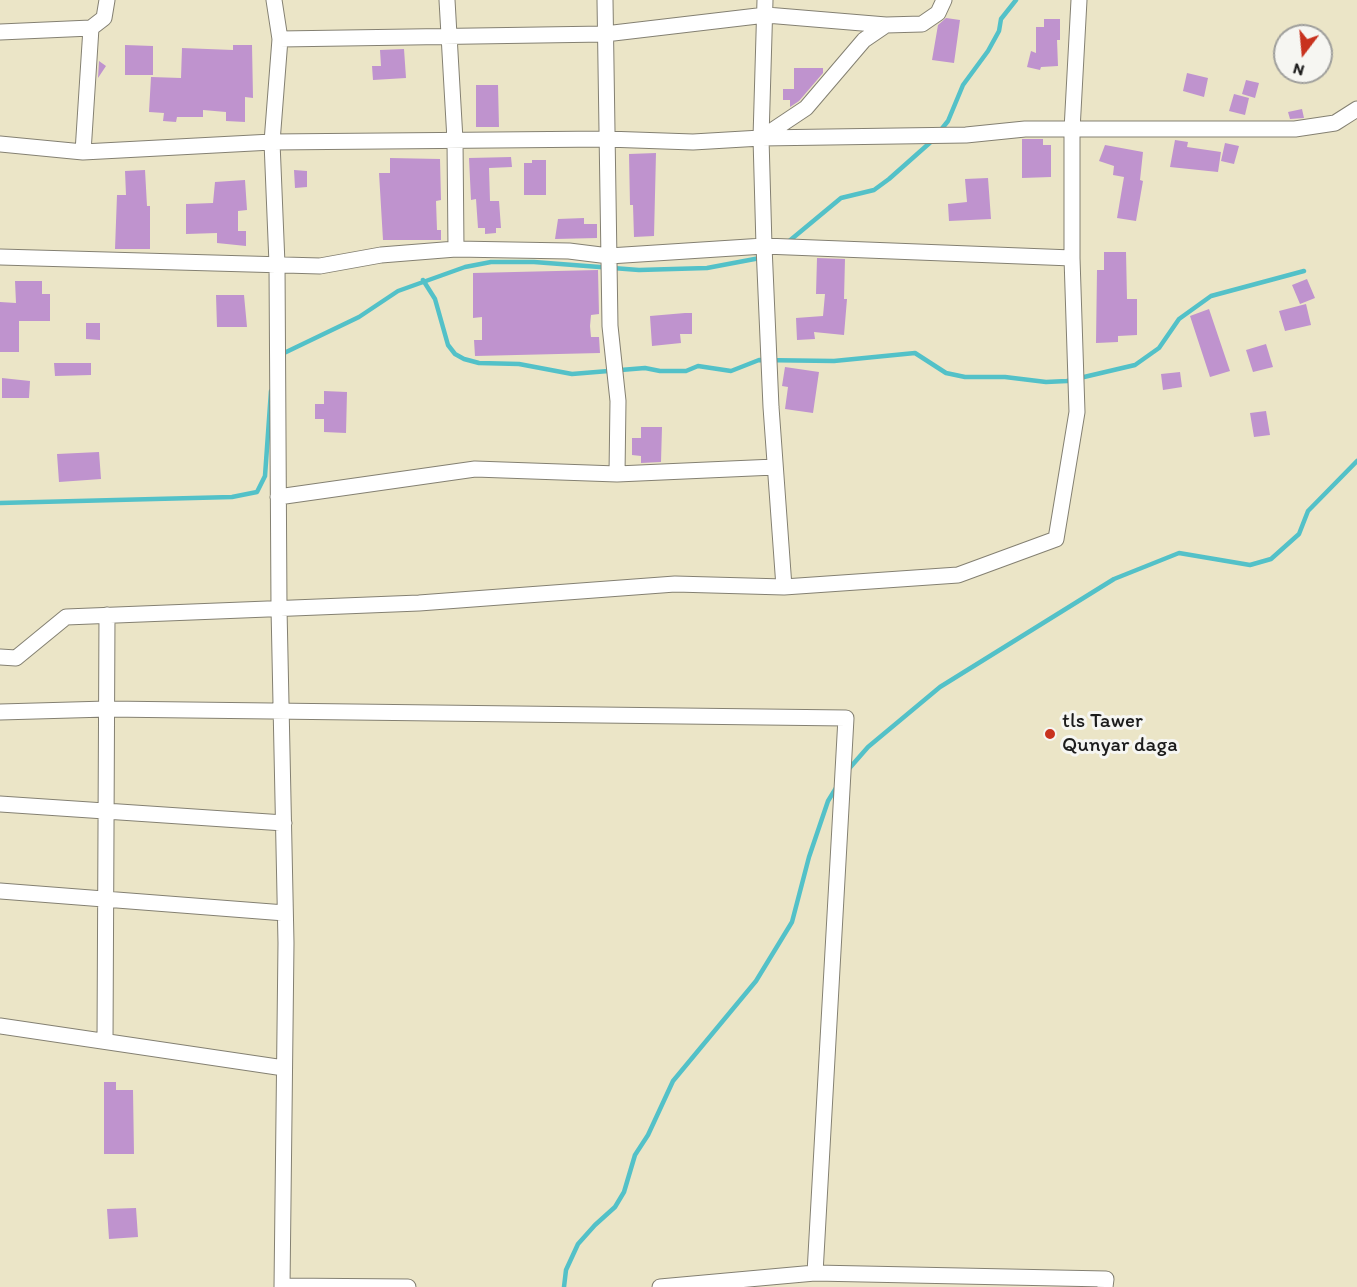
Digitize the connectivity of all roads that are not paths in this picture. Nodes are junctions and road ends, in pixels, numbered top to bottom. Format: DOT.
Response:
graph roads {
  1 [pos="107,0"];
  2 [pos="274,0"];
  3 [pos="447,0"];
  4 [pos="605,0"];
  5 [pos="944,0"];
  6 [pos="1079,0"];
  7 [pos="765,8"];
  8 [pos="886,24"];
  9 [pos="91,28"];
  10 [pos="0,32"];
  11 [pos="605,34"];
  12 [pos="451,38"];
  13 [pos="280,39"];
  14 [pos="1357,109"];
  15 [pos="1072,130"];
  16 [pos="761,138"];
  17 [pos="455,140"];
  18 [pos="606,140"];
  19 [pos="272,142"];
  20 [pos="0,144"];
  21 [pos="83,152"];
  22 [pos="764,246"];
  23 [pos="456,249"];
  24 [pos="609,256"];
  25 [pos="0,257"];
  26 [pos="1072,258"];
  27 [pos="277,264"];
  28 [pos="775,466"];
  29 [pos="617,474"];
  30 [pos="278,497"];
  31 [pos="784,587"];
  32 [pos="279,608"];
  33 [pos="107,615"];
  34 [pos="0,657"];
  35 [pos="107,709"];
  36 [pos="0,712"];
  37 [pos="283,712"];
  38 [pos="0,804"];
  39 [pos="106,811"];
  40 [pos="284,823"];
  41 [pos="0,891"];
  42 [pos="106,900"];
  43 [pos="285,913"];
  44 [pos="0,1026"];
  45 [pos="105,1041"];
  46 [pos="284,1068"];
  47 [pos="815,1273"];
  48 [pos="282,1287"];
  49 [pos="408,1287"];
  50 [pos="660,1287"];
  51 [pos="1105,1287"];
  1 -- 9 [label="street"];
  2 -- 13 [label="street"];
  3 -- 12 [label="street"];
  4 -- 11 [label="street"];
  5 -- 8 [label="street"];
  6 -- 15 [label="street"];
  7 -- 8 [label="street"];
  7 -- 11 [label="street"];
  7 -- 16 [label="street"];
  8 -- 16 [label="street"];
  9 -- 10 [label="street"];
  9 -- 21 [label="street"];
  11 -- 12 [label="street"];
  11 -- 18 [label="street"];
  12 -- 13 [label="street"];
  12 -- 17 [label="street"];
  13 -- 19 [label="street"];
  14 -- 15 [label="street"];
  15 -- 16 [label="street"];
  15 -- 26 [label="street"];
  16 -- 18 [label="street"];
  16 -- 22 [label="street"];
  17 -- 18 [label="street"];
  17 -- 19 [label="street"];
  17 -- 23 [label="street"];
  18 -- 24 [label="street"];
  19 -- 21 [label="street"];
  19 -- 27 [label="street"];
  20 -- 21 [label="street"];
  22 -- 24 [label="street"];
  22 -- 26 [label="street"];
  22 -- 28 [label="street"];
  23 -- 24 [label="street"];
  23 -- 27 [label="street"];
  24 -- 29 [label="street"];
  25 -- 27 [label="street"];
  26 -- 31 [label="street"];
  27 -- 30 [label="street"];
  28 -- 29 [label="street"];
  28 -- 31 [label="street"];
  29 -- 30 [label="street"];
  30 -- 32 [label="street"];
  31 -- 32 [label="street"];
  32 -- 33 [label="street"];
  32 -- 37 [label="street"];
  33 -- 34 [label="street"];
  33 -- 35 [label="street"];
  35 -- 36 [label="street"];
  35 -- 37 [label="street"];
  35 -- 39 [label="street"];
  37 -- 40 [label="street"];
  37 -- 47 [label="street"];
  38 -- 39 [label="street"];
  39 -- 40 [label="street"];
  39 -- 42 [label="street"];
  40 -- 43 [label="street"];
  41 -- 42 [label="street"];
  42 -- 43 [label="street"];
  42 -- 45 [label="street"];
  43 -- 46 [label="street"];
  44 -- 45 [label="street"];
  45 -- 46 [label="street"];
  46 -- 48 [label="street"];
  47 -- 50 [label="street"];
  47 -- 51 [label="street"];
  48 -- 49 [label="street"];
}
